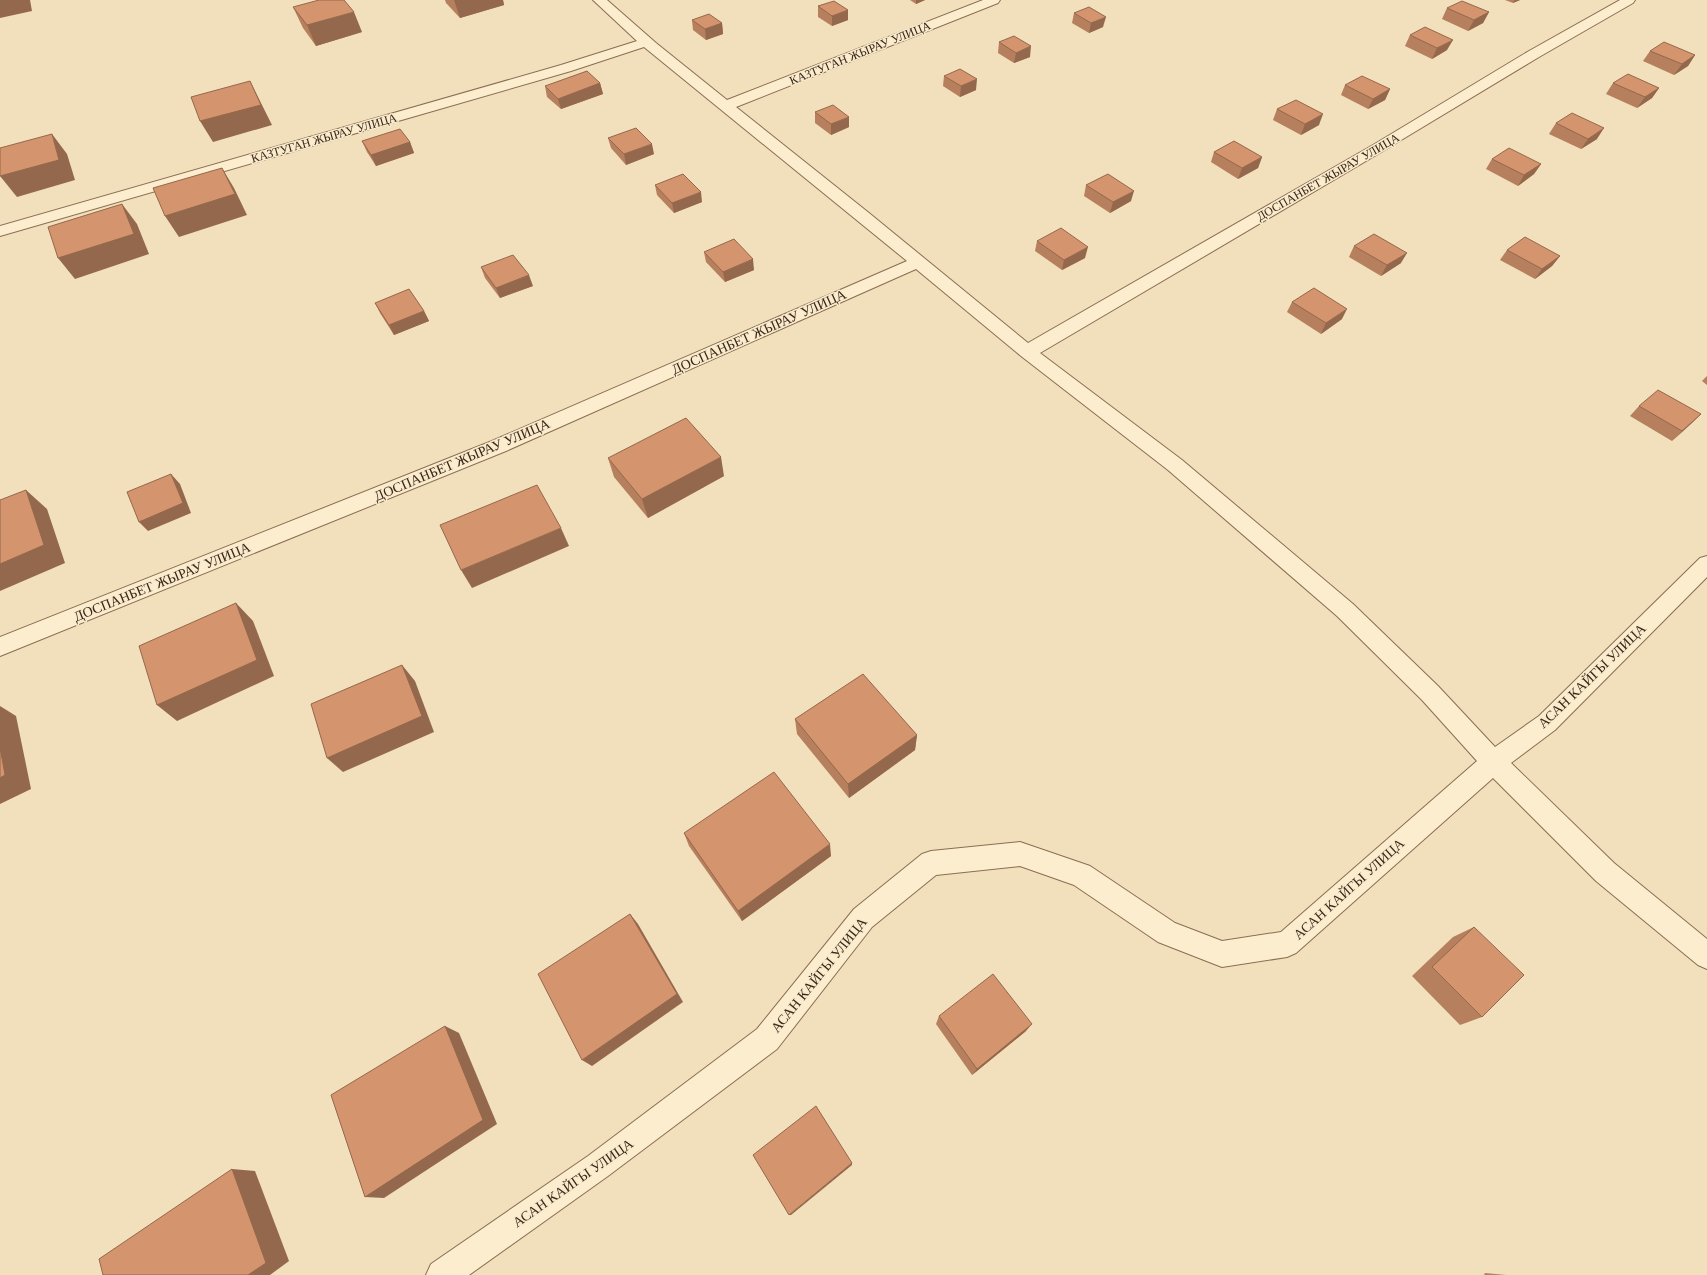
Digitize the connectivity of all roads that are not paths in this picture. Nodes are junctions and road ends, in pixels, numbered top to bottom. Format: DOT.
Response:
graph roads {
  1 [pos="599,0"];
  2 [pos="994,0"];
  3 [pos="1629,0"];
  4 [pos="647,42"];
  5 [pos="725,106"];
  6 [pos="0,231"];
  7 [pos="918,262"];
  8 [pos="1027,352"];
  9 [pos="1707,564"];
  10 [pos="0,647"];
  11 [pos="1493,762"];
  12 [pos="1707,956"];
  13 [pos="442,1275"];
  1 -- 4 [label="street"];
  2 -- 5 [label="street, КАЗТУГАН ЖЫРАУ УЛИЦА"];
  3 -- 8 [label="street, ДОСПАНБЕТ ЖЫРАУ УЛИЦА"];
  4 -- 5 [label="street"];
  4 -- 6 [label="street, КАЗТУГАН ЖЫРАУ УЛИЦА"];
  5 -- 7 [label="street"];
  7 -- 8 [label="street"];
  7 -- 10 [label="street, ДОСПАНБЕТ ЖЫРАУ УЛИЦА"];
  8 -- 11 [label="street"];
  9 -- 11 [label="street, АСАН КАЙГЫ УЛИЦА"];
  11 -- 12 [label="street"];
  11 -- 13 [label="street, АСАН КАЙГЫ УЛИЦА"];
}
